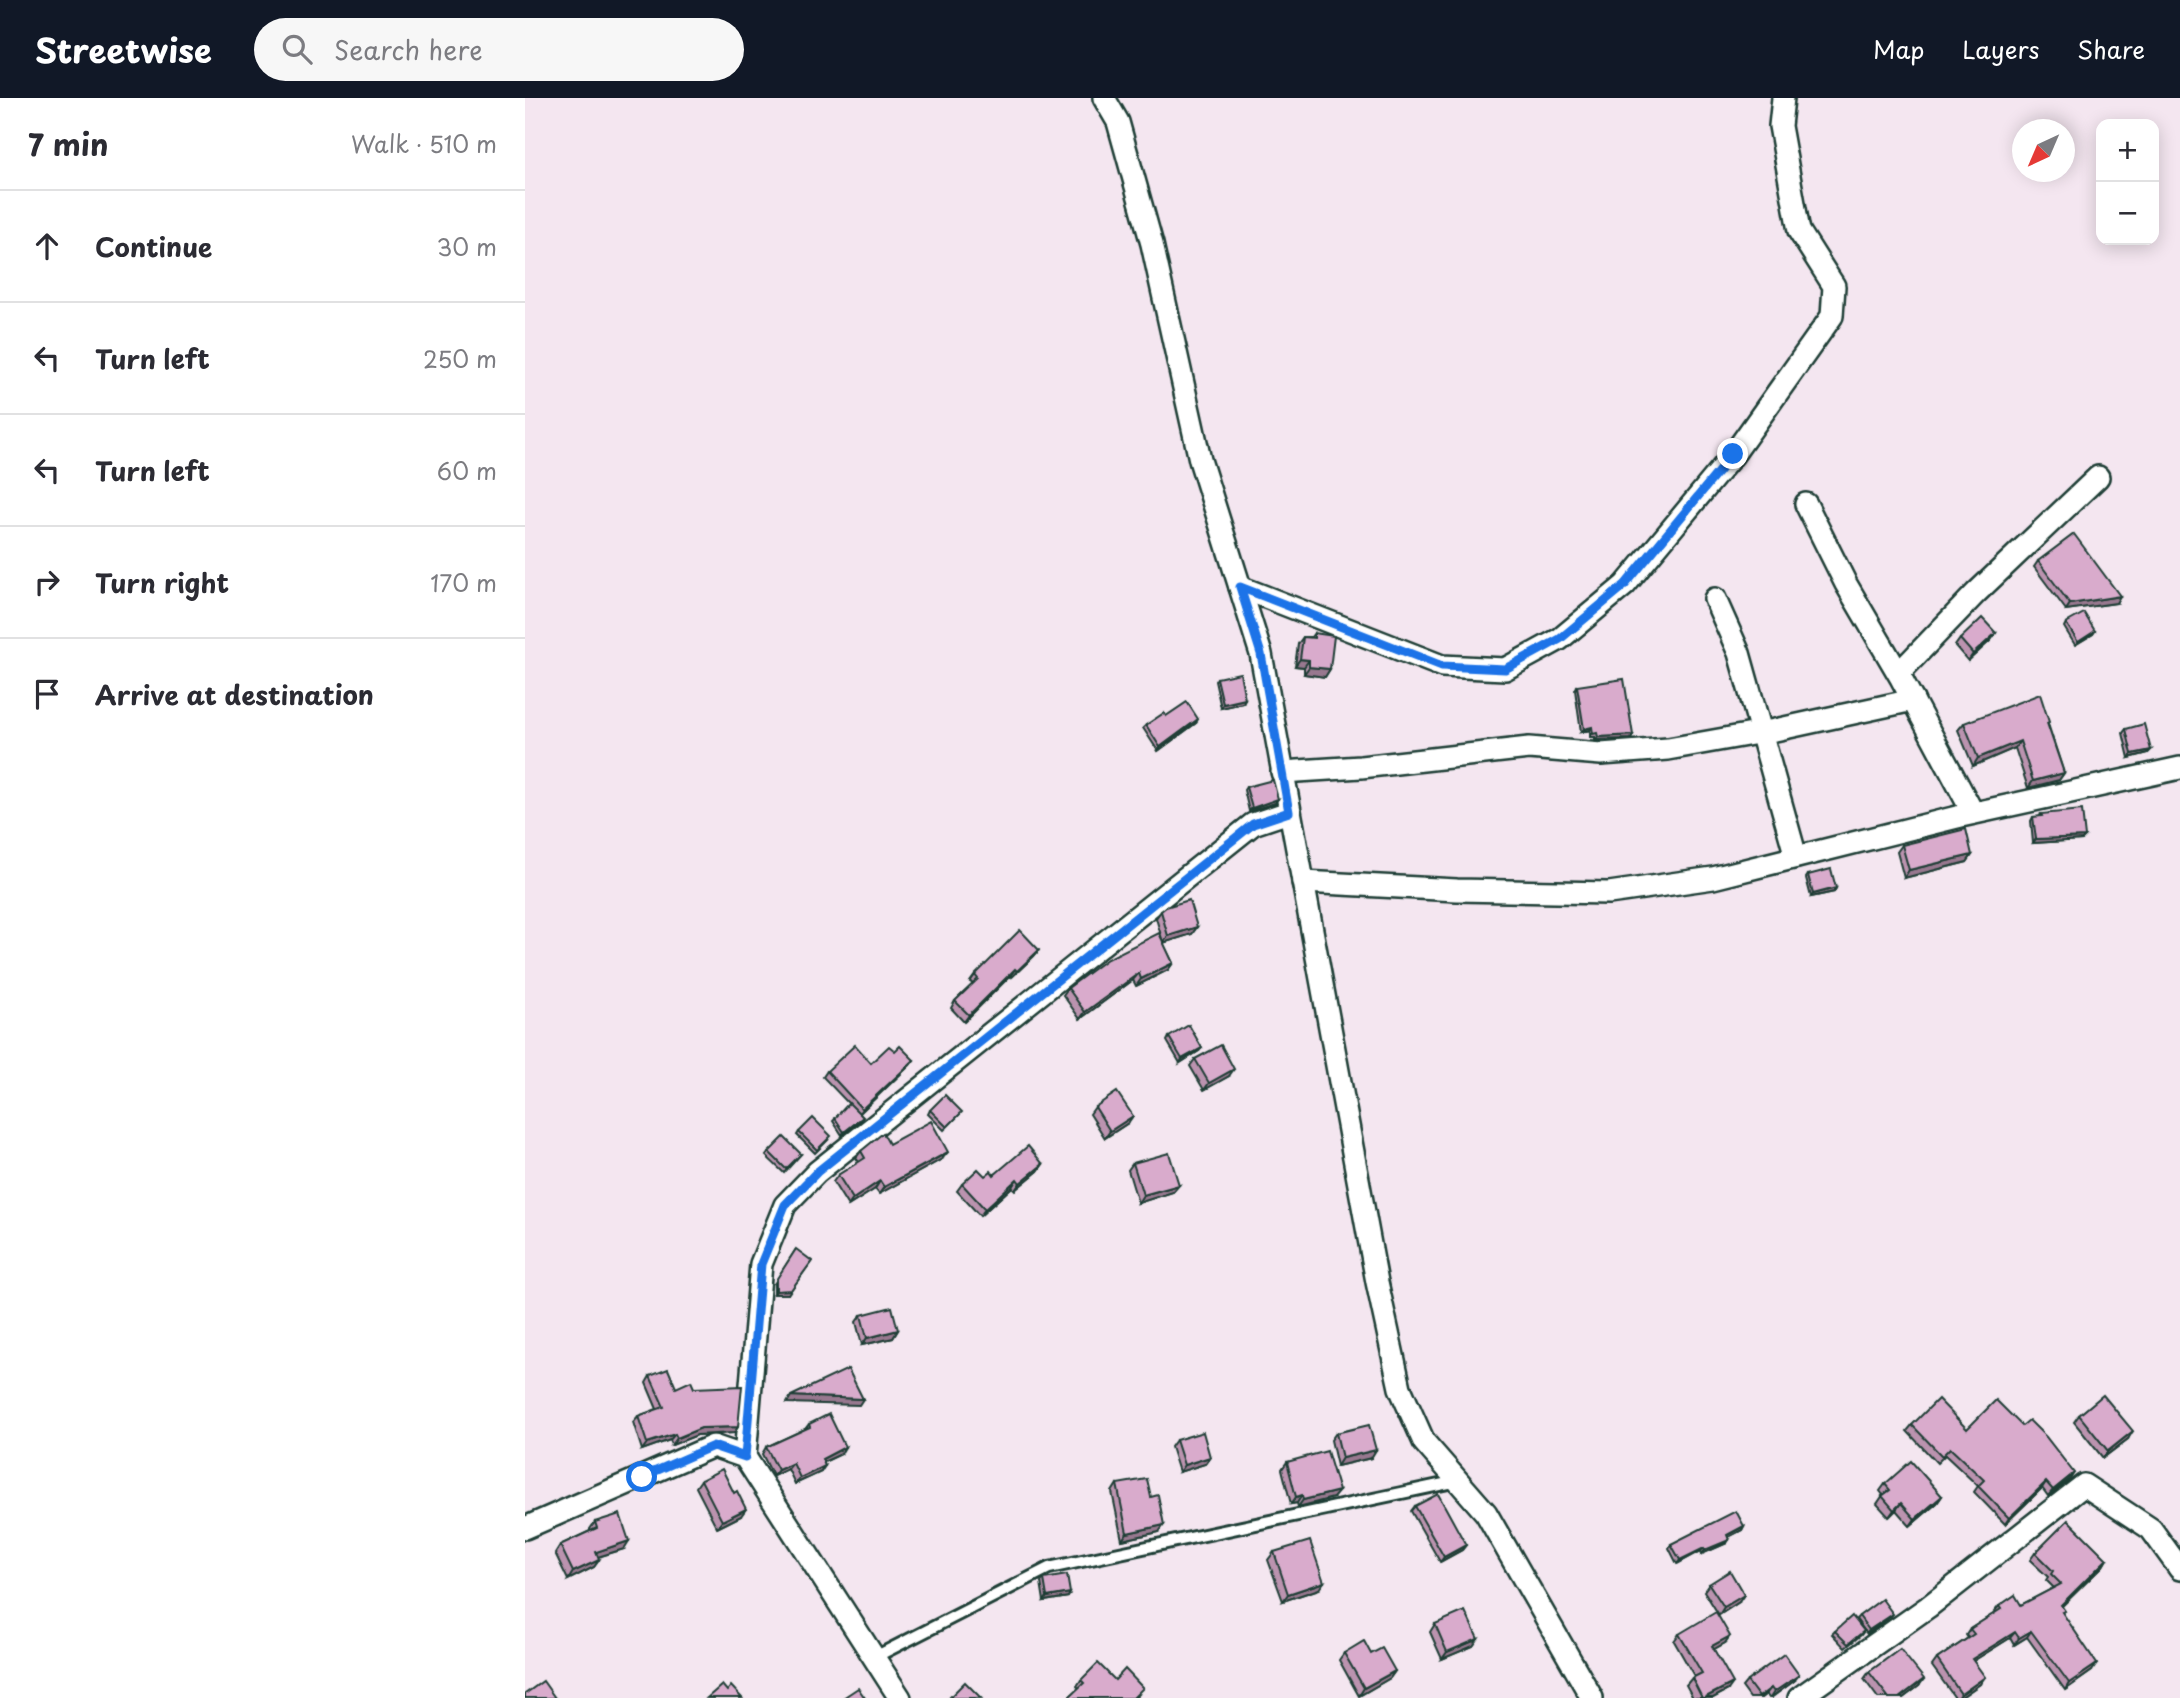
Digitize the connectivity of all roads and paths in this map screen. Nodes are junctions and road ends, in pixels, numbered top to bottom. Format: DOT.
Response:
graph roads {
  1 [pos="1104,98"];
  2 [pos="1783,98"];
  3 [pos="2098,477"];
  4 [pos="1806,504"];
  5 [pos="1240,587"];
  6 [pos="1715,598"];
  7 [pos="1899,673"];
  8 [pos="1913,700"];
  9 [pos="1761,733"];
  10 [pos="2180,768"];
  11 [pos="1282,772"];
  12 [pos="1289,812"];
  13 [pos="1973,813"];
  14 [pos="1796,857"];
  15 [pos="1303,882"];
  16 [pos="745,1457"];
  17 [pos="1458,1481"];
  18 [pos="525,1528"];
  19 [pos="2180,1569"];
  20 [pos="873,1658"];
  21 [pos="899,1698"];
  22 [pos="1592,1698"];
  23 [pos="1800,1698"];
  1 -- 5 [label="street"];
  2 -- 5 [label="street"];
  3 -- 7 [label="street"];
  4 -- 7 [label="street"];
  5 -- 11 [label="street"];
  6 -- 9 [label="street"];
  7 -- 8 [label="street"];
  8 -- 9 [label="street"];
  8 -- 13 [label="street"];
  9 -- 11 [label="street"];
  9 -- 14 [label="street"];
  10 -- 13 [label="street"];
  11 -- 12 [label="street"];
  12 -- 15 [label="street"];
  12 -- 16 [label="street"];
  13 -- 14 [label="street"];
  14 -- 15 [label="street"];
  15 -- 17 [label="street"];
  16 -- 18 [label="street"];
  16 -- 20 [label="street"];
  17 -- 20 [label="lane"];
  17 -- 22 [label="street"];
  19 -- 23 [label="street"];
  20 -- 21 [label="street"];
}
